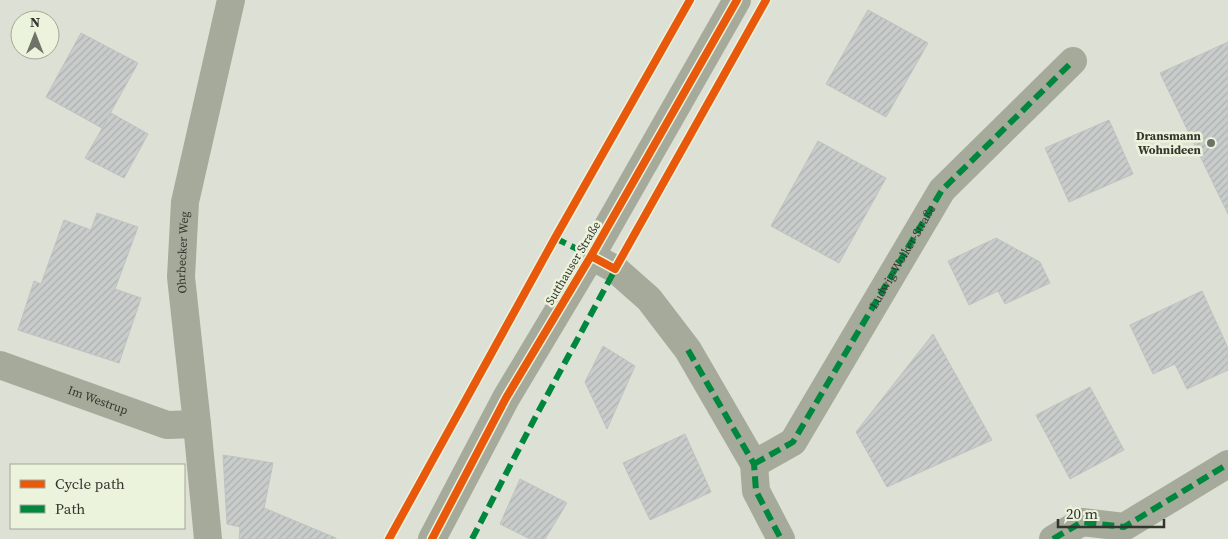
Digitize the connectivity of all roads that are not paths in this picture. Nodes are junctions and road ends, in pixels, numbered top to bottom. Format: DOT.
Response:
graph roads {
  1 [pos="231,0"];
  2 [pos="737,0"];
  3 [pos="1073,61"];
  4 [pos="591,256"];
  5 [pos="0,365"];
  6 [pos="198,424"];
  7 [pos="754,464"];
  8 [pos="1228,464"];
  9 [pos="208,539"];
  10 [pos="432,539"];
  11 [pos="781,539"];
  12 [pos="1053,539"];
  1 -- 6 [label="street, Ohrbecker Weg"];
  2 -- 4 [label="street, Sutthauser Straße"];
  3 -- 7 [label="street, Ludwig-Wolker-Straße"];
  4 -- 7 [label="street"];
  4 -- 10 [label="street, Sutthauser Straße"];
  5 -- 6 [label="street, Im Westrup"];
  6 -- 9 [label="street, Ohrbecker Weg"];
  7 -- 11 [label="street"];
  8 -- 12 [label="street"];
}
